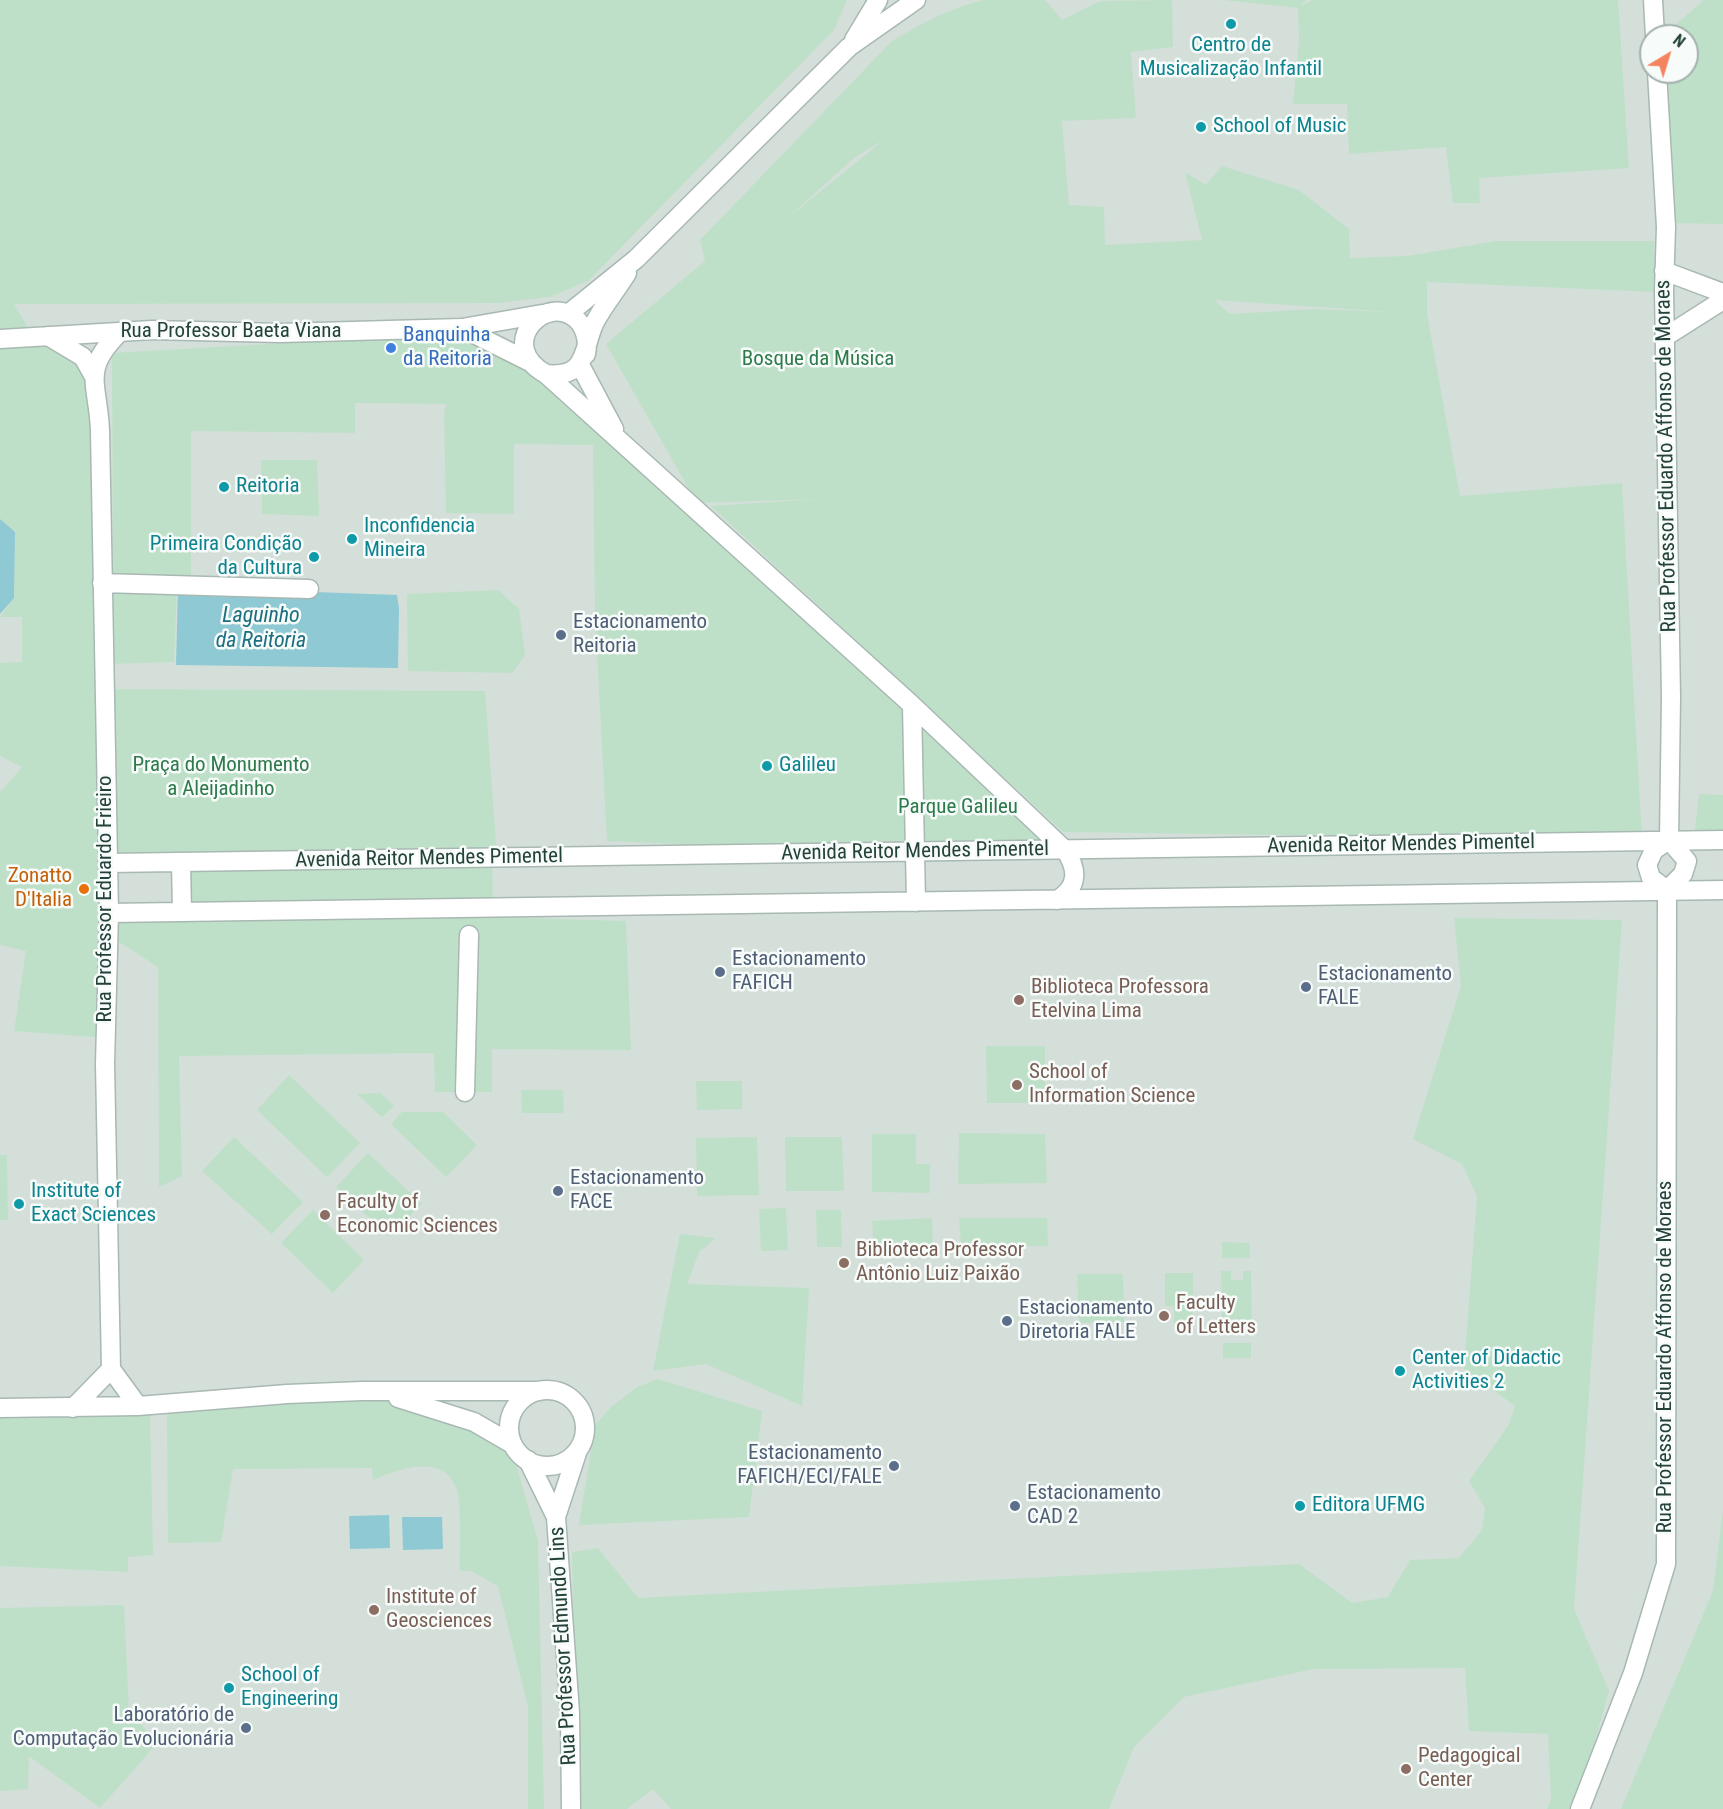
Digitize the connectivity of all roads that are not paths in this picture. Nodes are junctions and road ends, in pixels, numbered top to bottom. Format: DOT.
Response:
graph roads {
  1 [pos="878,0"];
  2 [pos="916,0"];
  3 [pos="1653,0"];
  4 [pos="1654,24"];
  5 [pos="849,47"];
  6 [pos="1658,84"];
  7 [pos="636,259"];
  8 [pos="1664,271"];
  9 [pos="1723,293"];
  10 [pos="1723,300"];
  11 [pos="546,313"];
  12 [pos="568,314"];
  13 [pos="462,328"];
  14 [pos="112,333"];
  15 [pos="47,335"];
  16 [pos="1665,337"];
  17 [pos="0,339"];
  18 [pos="583,359"];
  19 [pos="528,360"];
  20 [pos="546,374"];
  21 [pos="93,375"];
  22 [pos="627,447"];
  23 [pos="102,583"];
  24 [pos="309,589"];
  25 [pos="912,705"];
  26 [pos="1669,840"];
  27 [pos="1723,840"];
  28 [pos="1065,850"];
  29 [pos="915,852"];
  30 [pos="181,862"];
  31 [pos="108,863"];
  32 [pos="1667,890"];
  33 [pos="1723,890"];
  34 [pos="1057,900"];
  35 [pos="916,902"];
  36 [pos="182,912"];
  37 [pos="109,913"];
  38 [pos="469,934"];
  39 [pos="465,1092"];
  40 [pos="111,1370"];
  41 [pos="540,1390"];
  42 [pos="376,1392"];
  43 [pos="138,1406"];
  44 [pos="0,1408"];
  45 [pos="73,1408"];
  46 [pos="512,1443"];
  47 [pos="578,1450"];
  48 [pos="528,1460"];
  49 [pos="556,1517"];
  50 [pos="571,1809"];
  51 [pos="1580,1809"];
  1 -- 5 [label="street"];
  2 -- 5 [label="street"];
  3 -- 4 [label="street"];
  5 -- 7 [label="street"];
  6 -- 8 [label="street, Rua Professor Eduardo Affonso de Moraes"];
  7 -- 12 [label="street"];
  7 -- 18 [label="street"];
  8 -- 9 [label="street"];
  8 -- 16 [label="street, Rua Professor Eduardo Affonso de Moraes"];
  10 -- 16 [label="street"];
  11 -- 12 [label="street"];
  11 -- 13 [label="street, Rua Professor Baeta Viana"];
  11 -- 19 [label="street"];
  12 -- 18 [label="street"];
  13 -- 14 [label="street, Rua Professor Baeta Viana"];
  13 -- 19 [label="street, Rua Professor Baeta Viana"];
  14 -- 15 [label="street, Rua Professor Baeta Viana"];
  14 -- 21 [label="street"];
  15 -- 17 [label="street, Rua Professor Baeta Viana"];
  15 -- 21 [label="street"];
  16 -- 26 [label="street, Rua Professor Eduardo Affonso de Moraes"];
  18 -- 20 [label="street"];
  18 -- 22 [label="street"];
  19 -- 20 [label="street"];
  20 -- 22 [label="street"];
  21 -- 23 [label="street, Rua Professor Eduardo Frieiro"];
  22 -- 25 [label="street"];
  23 -- 24 [label="street"];
  23 -- 31 [label="street, Rua Professor Eduardo Frieiro"];
  25 -- 28 [label="street"];
  25 -- 29 [label="street"];
  26 -- 27 [label="street, Avenida Reitor Mendes Pimentel"];
  26 -- 28 [label="street, Avenida Reitor Mendes Pimentel"];
  26 -- 32 [label="street"];
  26 -- 32 [label="street"];
  28 -- 29 [label="street, Avenida Reitor Mendes Pimentel"];
  28 -- 34 [label="street"];
  29 -- 30 [label="street, Avenida Reitor Mendes Pimentel"];
  29 -- 35 [label="street"];
  30 -- 31 [label="street, Avenida Reitor Mendes Pimentel"];
  30 -- 36 [label="street"];
  31 -- 37 [label="street, Rua Professor Eduardo Frieiro"];
  32 -- 33 [label="street"];
  32 -- 34 [label="street"];
  32 -- 51 [label="street, Rua Professor Eduardo Affonso de Moraes"];
  34 -- 35 [label="street"];
  35 -- 36 [label="street"];
  36 -- 37 [label="street"];
  37 -- 40 [label="street, Rua Professor Eduardo Frieiro"];
  38 -- 39 [label="street"];
  40 -- 43 [label="street"];
  40 -- 45 [label="street"];
  41 -- 42 [label="street"];
  41 -- 46 [label="street"];
  41 -- 47 [label="street"];
  42 -- 43 [label="street"];
  42 -- 46 [label="street"];
  43 -- 45 [label="street"];
  44 -- 45 [label="street"];
  46 -- 48 [label="street"];
  47 -- 48 [label="street"];
  47 -- 49 [label="street, Rua Professor Edmundo Lins"];
  48 -- 49 [label="street"];
  49 -- 50 [label="street, Rua Professor Edmundo Lins"];
}
